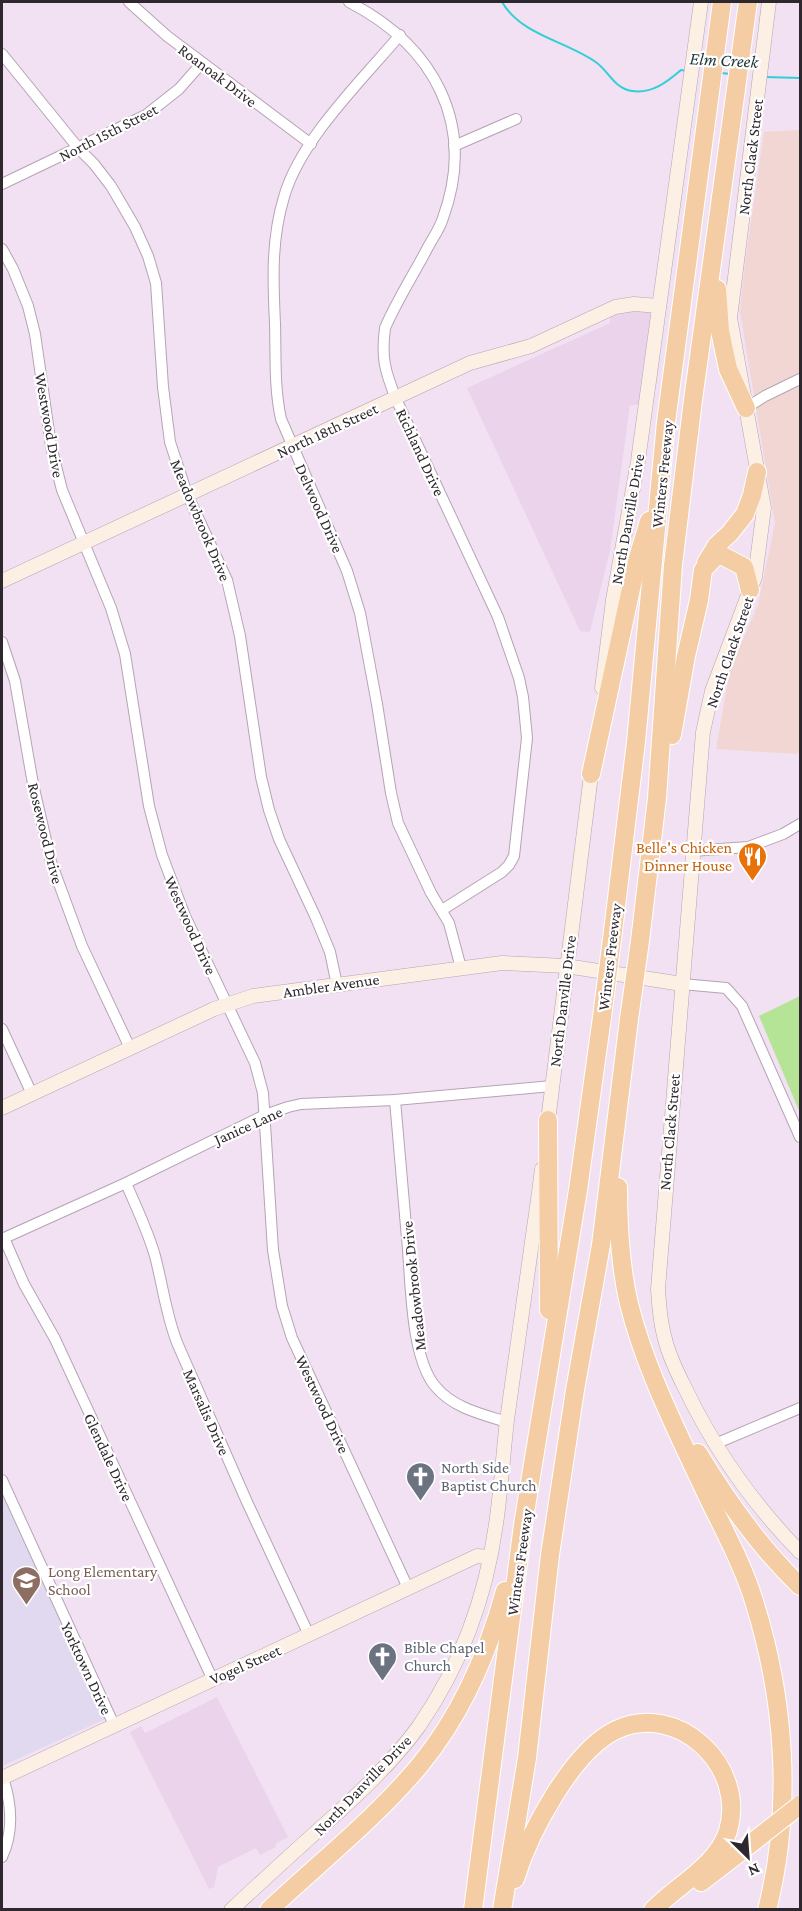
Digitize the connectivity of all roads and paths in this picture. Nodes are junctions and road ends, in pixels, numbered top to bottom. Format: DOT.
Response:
graph roads {
  1 [pos="129,2"];
  2 [pos="349,2"];
  3 [pos="700,2"];
  4 [pos="722,2"];
  5 [pos="748,2"];
  6 [pos="769,2"];
  7 [pos="400,35"];
  8 [pos="2,54"];
  9 [pos="202,63"];
  10 [pos="516,119"];
  11 [pos="311,144"];
  12 [pos="454,146"];
  13 [pos="79,148"];
  14 [pos="2,184"];
  15 [pos="717,232"];
  16 [pos="2,249"];
  17 [pos="659,306"];
  18 [pos="801,379"];
  19 [pos="396,399"];
  20 [pos="746,408"];
  21 [pos="292,446"];
  22 [pos="757,472"];
  23 [pos="660,482"];
  24 [pos="188,494"];
  25 [pos="83,542"];
  26 [pos="703,570"];
  27 [pos="2,581"];
  28 [pos="750,590"];
  29 [pos="2,642"];
  30 [pos="591,774"];
  31 [pos="657,798"];
  32 [pos="801,824"];
  33 [pos="692,851"];
  34 [pos="442,910"];
  35 [pos="566,966"];
  36 [pos="461,968"];
  37 [pos="682,984"];
  38 [pos="337,985"];
  39 [pos="227,1004"];
  40 [pos="2,1029"];
  41 [pos="130,1048"];
  42 [pos="552,1086"];
  43 [pos="622,1089"];
  44 [pos="32,1094"];
  45 [pos="395,1100"];
  46 [pos="2,1108"];
  47 [pos="265,1115"];
  48 [pos="548,1120"];
  49 [pos="801,1137"];
  50 [pos="126,1183"];
  51 [pos="3,1238"];
  52 [pos="647,1359"];
  53 [pos="546,1383"];
  54 [pos="801,1408"];
  55 [pos="507,1422"];
  56 [pos="715,1444"];
  57 [pos="2,1480"];
  58 [pos="523,1525"];
  59 [pos="801,1552"];
  60 [pos="490,1557"];
  61 [pos="801,1586"];
  62 [pos="408,1588"];
  63 [pos="309,1635"];
  64 [pos="212,1678"];
  65 [pos="114,1725"];
  66 [pos="2,1778"];
  67 [pos="801,1805"];
  68 [pos="2,1857"];
  69 [pos="231,1910"];
  70 [pos="269,1910"];
  71 [pos="473,1910"];
  72 [pos="504,1910"];
  73 [pos="653,1910"];
  74 [pos="665,1910"];
  75 [pos="767,1910"];
  1 -- 9 [label="street, Roanoak Drive"];
  2 -- 7 [label="street, Richland Drive"];
  3 -- 17 [label="main road, North Danville Drive"];
  4 -- 23 [label="highway, Winters Freeway"];
  5 -- 15 [label="highway, Winters Freeway"];
  6 -- 20 [label="main road, North Clack Street"];
  7 -- 11 [label="street, Delwood Drive"];
  7 -- 12 [label="street, Richland Drive"];
  8 -- 13 [label="street, Meadowbrook Drive"];
  9 -- 11 [label="street, Roanoak Drive"];
  9 -- 13 [label="street, North 15th Street"];
  10 -- 12 [label="street"];
  11 -- 21 [label="street, Delwood Drive"];
  12 -- 19 [label="street, Richland Drive"];
  13 -- 14 [label="street, North 15th Street"];
  13 -- 24 [label="street, Meadowbrook Drive"];
  15 -- 20 [label="highway"];
  15 -- 31 [label="highway, Winters Freeway"];
  16 -- 25 [label="street, Westwood Drive"];
  17 -- 19 [label="main road, North 18th Street"];
  17 -- 30 [label="main road, North Danville Drive"];
  18 -- 20 [label="street"];
  19 -- 21 [label="main road, North 18th Street"];
  19 -- 34 [label="street, Richland Drive"];
  20 -- 22 [label="main road, North Clack Street"];
  21 -- 24 [label="main road, North 18th Street"];
  21 -- 34 [label="street, Delwood Drive"];
  22 -- 26 [label="highway"];
  22 -- 28 [label="main road, North Clack Street"];
  23 -- 30 [label="highway"];
  23 -- 53 [label="highway, Winters Freeway, bridge"];
  24 -- 25 [label="main road, North 18th Street"];
  24 -- 38 [label="street, Meadowbrook Drive"];
  25 -- 27 [label="main road, North 18th Street"];
  25 -- 39 [label="street, Westwood Drive"];
  26 -- 28 [label="highway"];
  26 -- 31 [label="highway"];
  28 -- 33 [label="main road, North Clack Street"];
  29 -- 41 [label="street, Rosewood Drive"];
  30 -- 35 [label="main road, North Danville Drive"];
  31 -- 43 [label="highway, Winters Freeway, bridge"];
  32 -- 33 [label="street"];
  33 -- 37 [label="main road, North Clack Street"];
  34 -- 36 [label="street, Delwood Drive"];
  35 -- 36 [label="main road, Ambler Avenue"];
  35 -- 37 [label="main road, Ambler Avenue"];
  35 -- 42 [label="main road, North Danville Drive"];
  36 -- 38 [label="main road, Ambler Avenue"];
  37 -- 49 [label="street"];
  37 -- 56 [label="main road, North Clack Street"];
  38 -- 39 [label="main road, Ambler Avenue"];
  39 -- 41 [label="main road, Ambler Avenue"];
  39 -- 47 [label="street, Westwood Drive"];
  40 -- 44 [label="street"];
  41 -- 44 [label="main road, Ambler Avenue"];
  42 -- 45 [label="street, Janice Lane"];
  42 -- 48 [label="main road, North Danville Drive"];
  43 -- 52 [label="highway"];
  43 -- 72 [label="highway, Winters Freeway"];
  44 -- 46 [label="main road, Ambler Avenue"];
  45 -- 47 [label="street, Janice Lane"];
  45 -- 55 [label="street, Meadowbrook Drive"];
  47 -- 50 [label="street, Janice Lane"];
  47 -- 62 [label="street, Westwood Drive"];
  48 -- 53 [label="highway"];
  48 -- 55 [label="main road, North Danville Drive"];
  50 -- 51 [label="street, Janice Lane"];
  50 -- 63 [label="street, Marsalis Drive"];
  51 -- 64 [label="street, Glendale Drive"];
  52 -- 61 [label="highway"];
  52 -- 75 [label="highway"];
  53 -- 58 [label="highway, Winters Freeway"];
  54 -- 56 [label="street"];
  55 -- 60 [label="main road, North Danville Drive"];
  56 -- 59 [label="main road, North Clack Street"];
  57 -- 65 [label="street, Yorktown Drive"];
  58 -- 70 [label="highway"];
  58 -- 71 [label="highway, Winters Freeway"];
  60 -- 62 [label="main road, Vogel Street"];
  60 -- 69 [label="main road, North Danville Drive"];
  62 -- 63 [label="main road, Vogel Street"];
  63 -- 64 [label="main road, Vogel Street"];
  64 -- 65 [label="main road, Vogel Street"];
  65 -- 66 [label="main road, Vogel Street"];
  66 -- 68 [label="street"];
  67 -- 74 [label="highway, bridge"];
  72 -- 73 [label="highway"];
}
